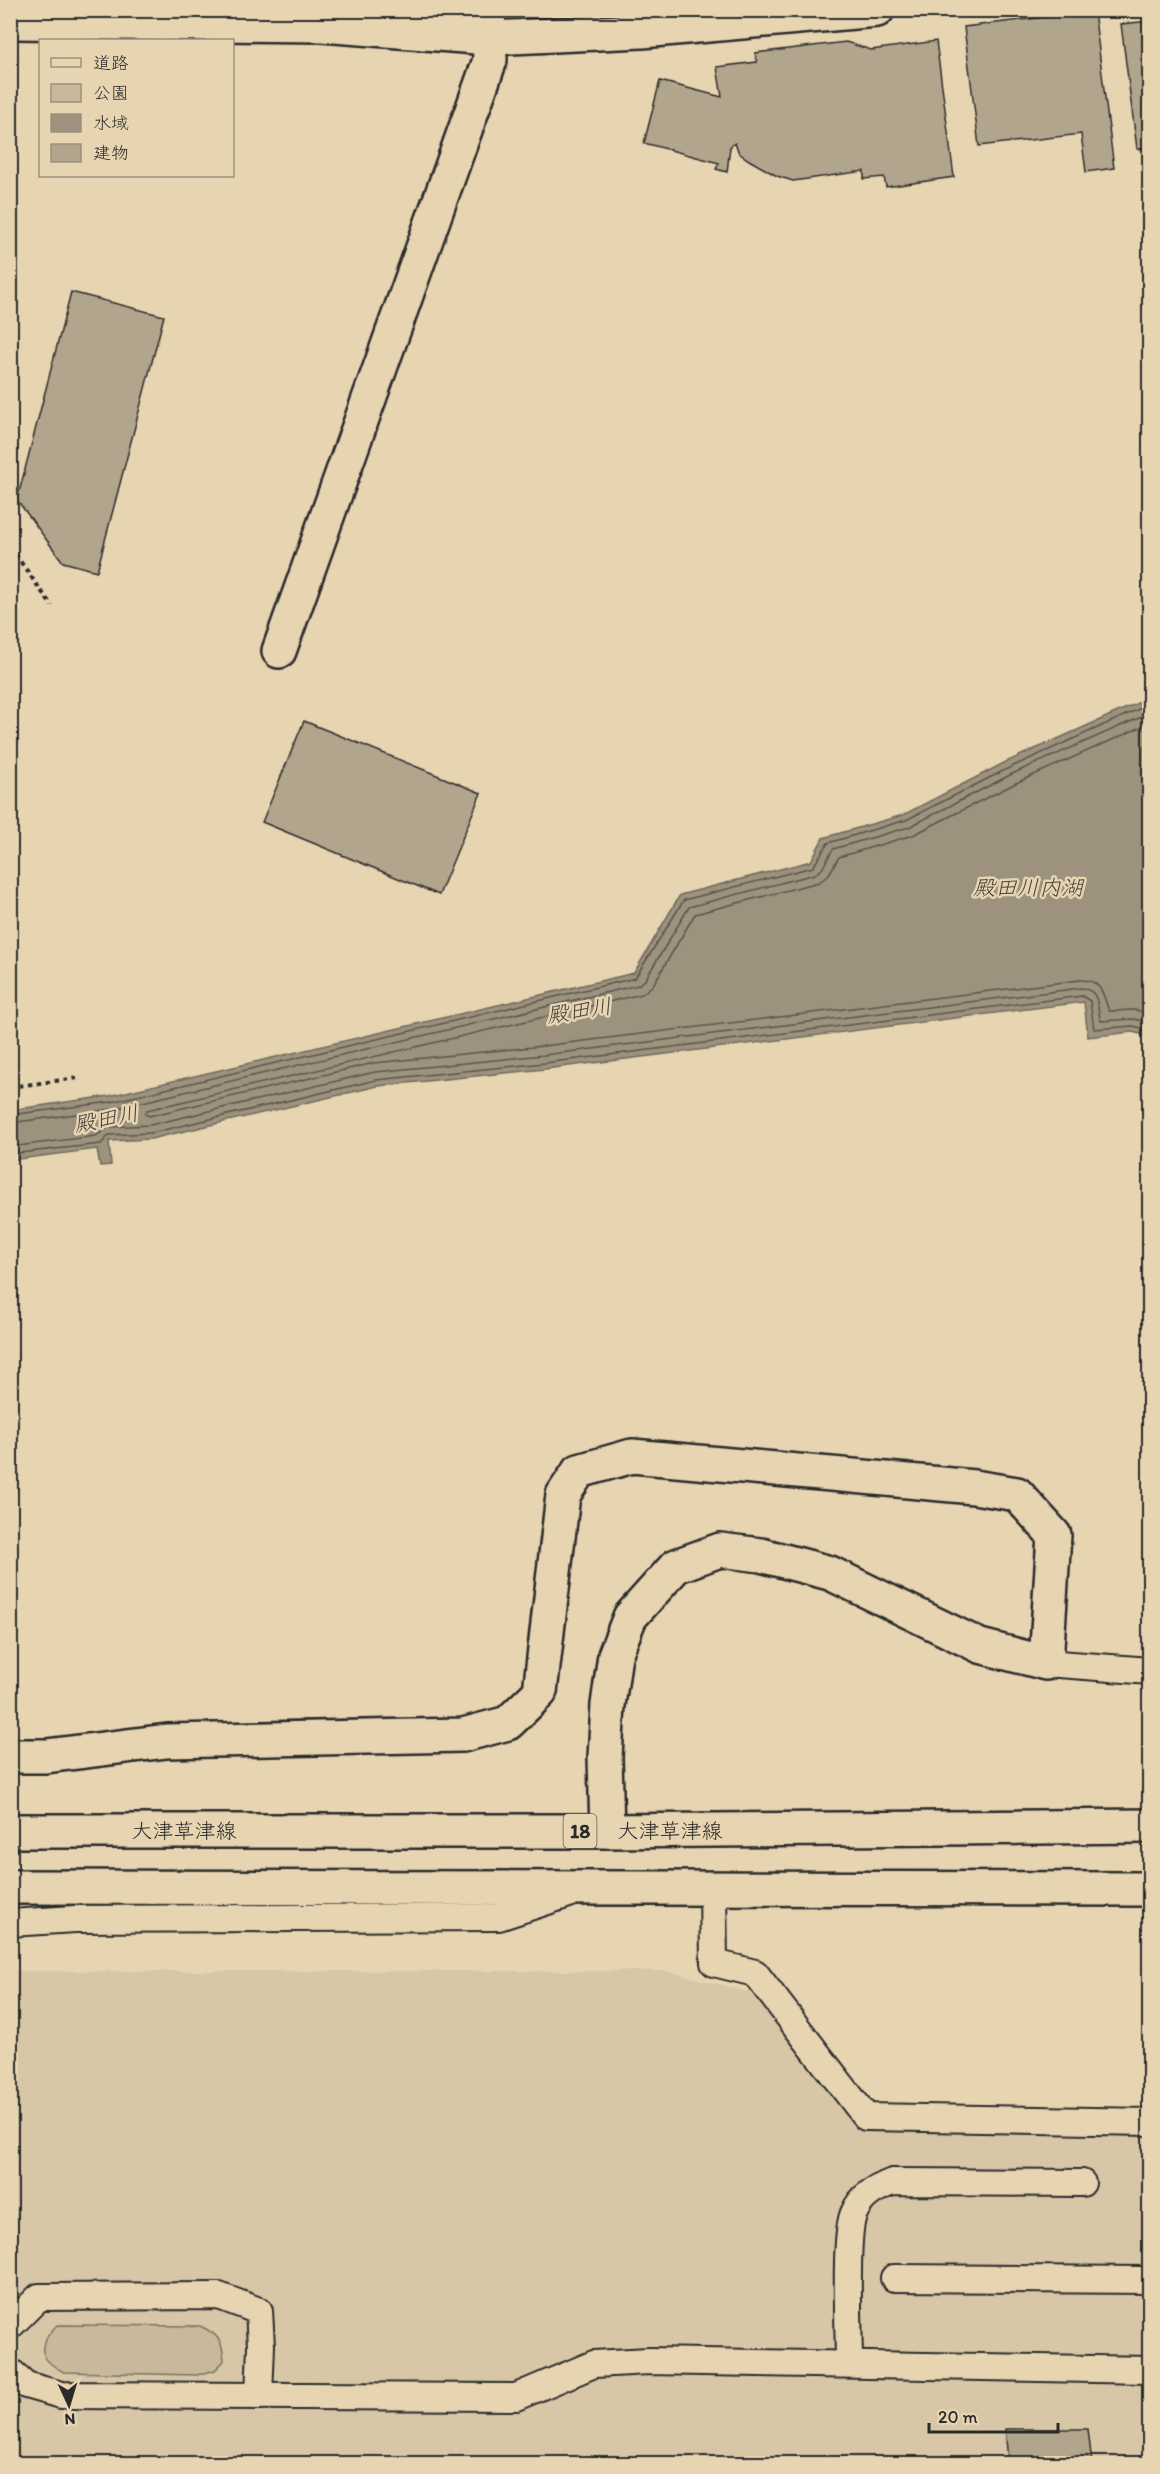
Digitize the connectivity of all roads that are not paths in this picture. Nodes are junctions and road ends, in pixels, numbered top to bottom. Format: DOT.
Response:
graph roads {
  1 [pos="878,10"];
  2 [pos="321,18"];
  3 [pos="10,22"];
  4 [pos="488,24"];
  5 [pos="200,32"];
  6 [pos="279,651"];
  7 [pos="1046,1663"];
  8 [pos="1149,1671"];
  9 [pos="10,1756"];
  10 [pos="1149,1826"];
  11 [pos="10,1831"];
  12 [pos="608,1831"];
  13 [pos="10,1887"];
  14 [pos="592,1887"];
  15 [pos="713,1887"];
  16 [pos="1149,1889"];
  17 [pos="10,1923"];
  18 [pos="1149,2122"];
  19 [pos="1082,2183"];
  20 [pos="894,2278"];
  21 [pos="1149,2280"];
  22 [pos="10,2326"];
  23 [pos="849,2363"];
  24 [pos="1149,2370"];
  25 [pos="10,2371"];
  26 [pos="259,2396"];
  1 -- 4 [label="street"];
  2 -- 4 [label="street"];
  2 -- 5 [label="street"];
  3 -- 5 [label="street"];
  4 -- 6 [label="street"];
  7 -- 8 [label="lane"];
  7 -- 9 [label="street"];
  7 -- 12 [label="street"];
  10 -- 12 [label="street, 大津草津線 / 18"];
  11 -- 12 [label="street, 大津草津線 / 18"];
  13 -- 14 [label="street"];
  14 -- 15 [label="street"];
  14 -- 17 [label="lane"];
  15 -- 16 [label="street"];
  15 -- 18 [label="lane"];
  19 -- 23 [label="lane"];
  20 -- 21 [label="lane"];
  22 -- 26 [label="lane"];
  23 -- 24 [label="lane"];
  23 -- 26 [label="lane"];
  25 -- 26 [label="lane"];
}
